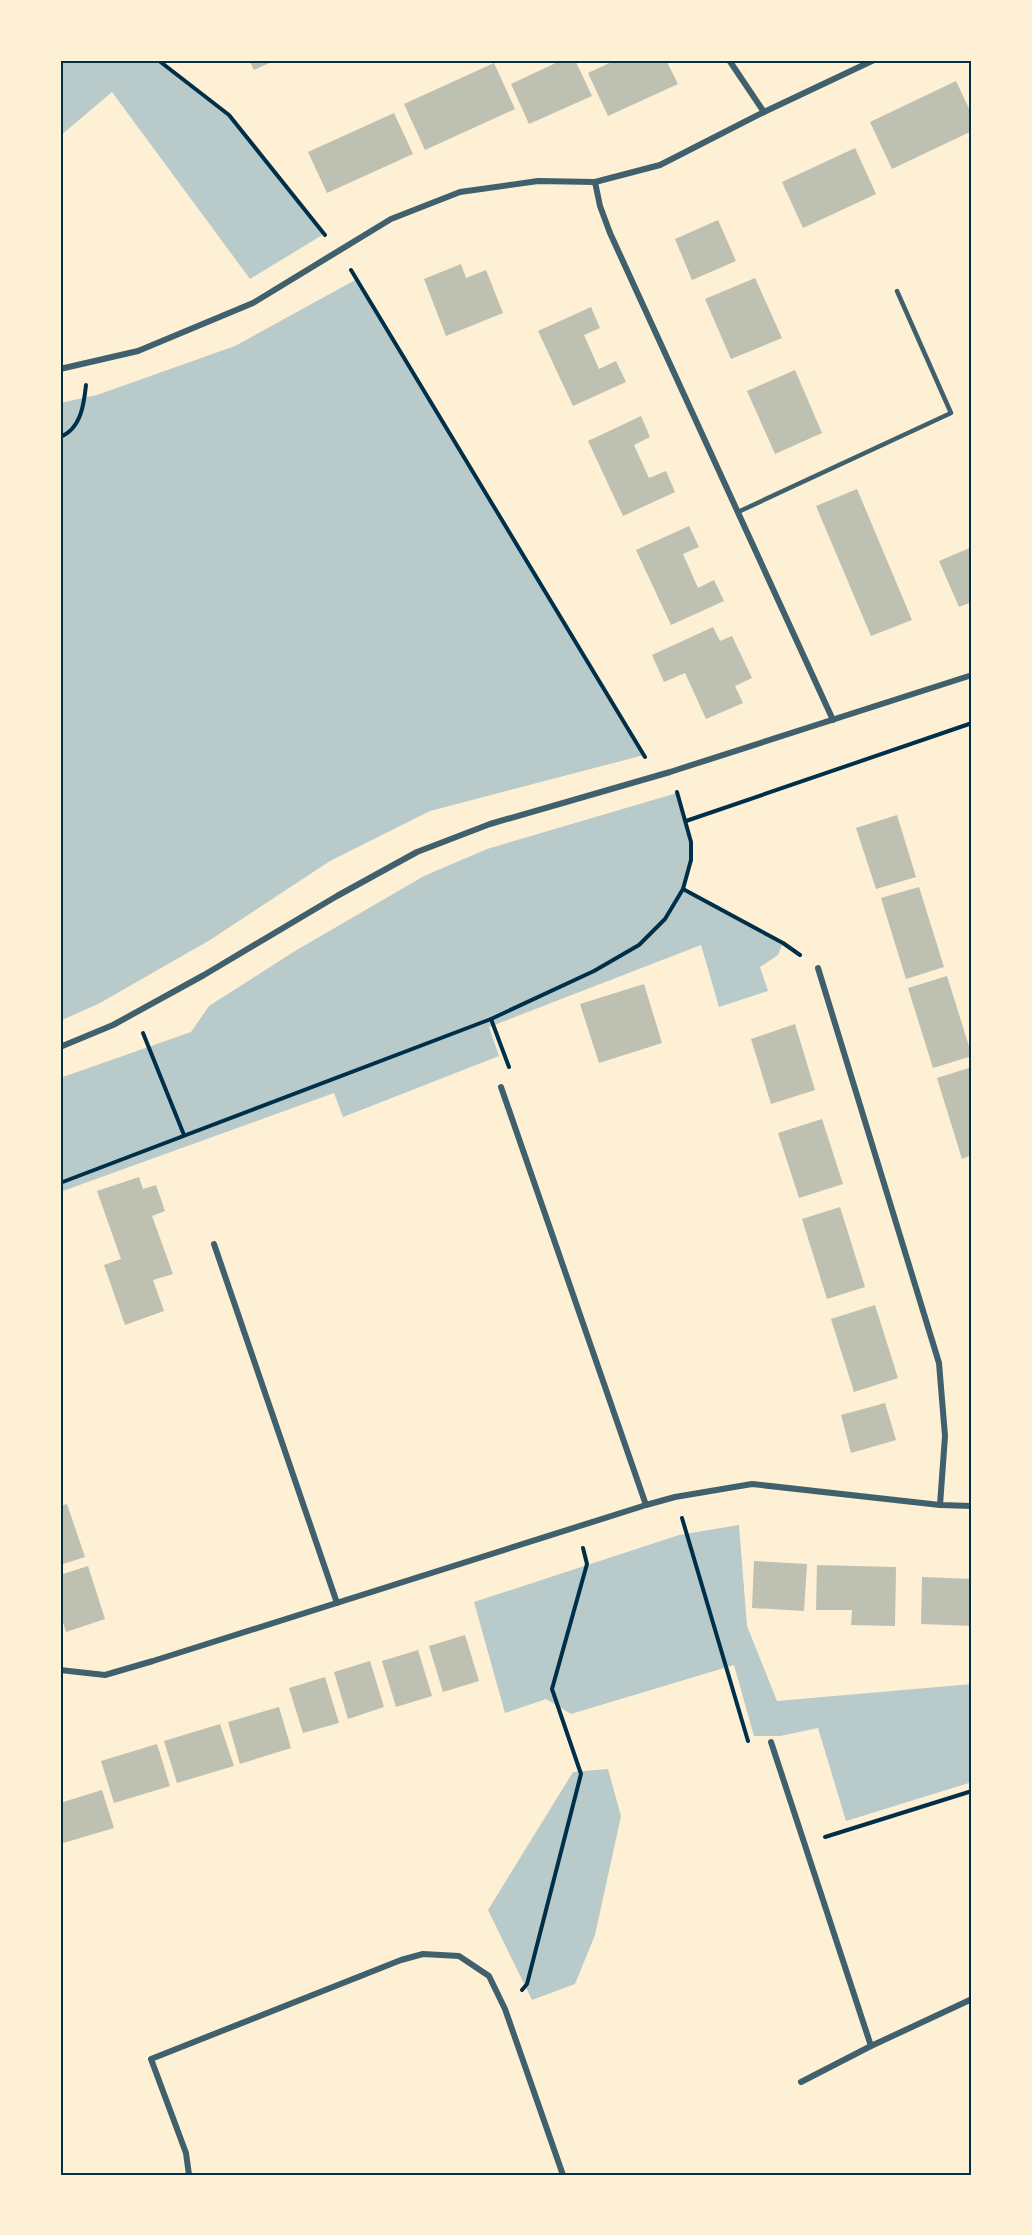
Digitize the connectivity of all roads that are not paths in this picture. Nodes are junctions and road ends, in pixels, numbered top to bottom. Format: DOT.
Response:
graph roads {
  1 [pos="729,60"];
  2 [pos="874,60"];
  3 [pos="764,112"];
  4 [pos="595,182"];
  5 [pos="897,291"];
  6 [pos="60,369"];
  7 [pos="738,512"];
  8 [pos="972,675"];
  9 [pos="833,720"];
  10 [pos="818,968"];
  11 [pos="60,1047"];
  12 [pos="501,1087"];
  13 [pos="214,1244"];
  14 [pos="646,1505"];
  15 [pos="940,1505"];
  16 [pos="972,1506"];
  17 [pos="337,1603"];
  18 [pos="60,1670"];
  19 [pos="771,1742"];
  20 [pos="972,1999"];
  21 [pos="871,2046"];
  22 [pos="801,2082"];
  23 [pos="189,2175"];
  24 [pos="564,2175"];
  1 -- 3 [label="street"];
  2 -- 3 [label="street"];
  3 -- 4 [label="street"];
  4 -- 6 [label="street"];
  4 -- 7 [label="street"];
  5 -- 7 [label="lane"];
  7 -- 9 [label="street"];
  8 -- 9 [label="street"];
  9 -- 11 [label="street"];
  10 -- 15 [label="street"];
  12 -- 14 [label="street"];
  13 -- 17 [label="street"];
  14 -- 15 [label="street"];
  14 -- 17 [label="street"];
  15 -- 16 [label="street"];
  17 -- 18 [label="street"];
  19 -- 21 [label="street"];
  20 -- 21 [label="street"];
  21 -- 22 [label="street"];
  23 -- 24 [label="street"];
}
